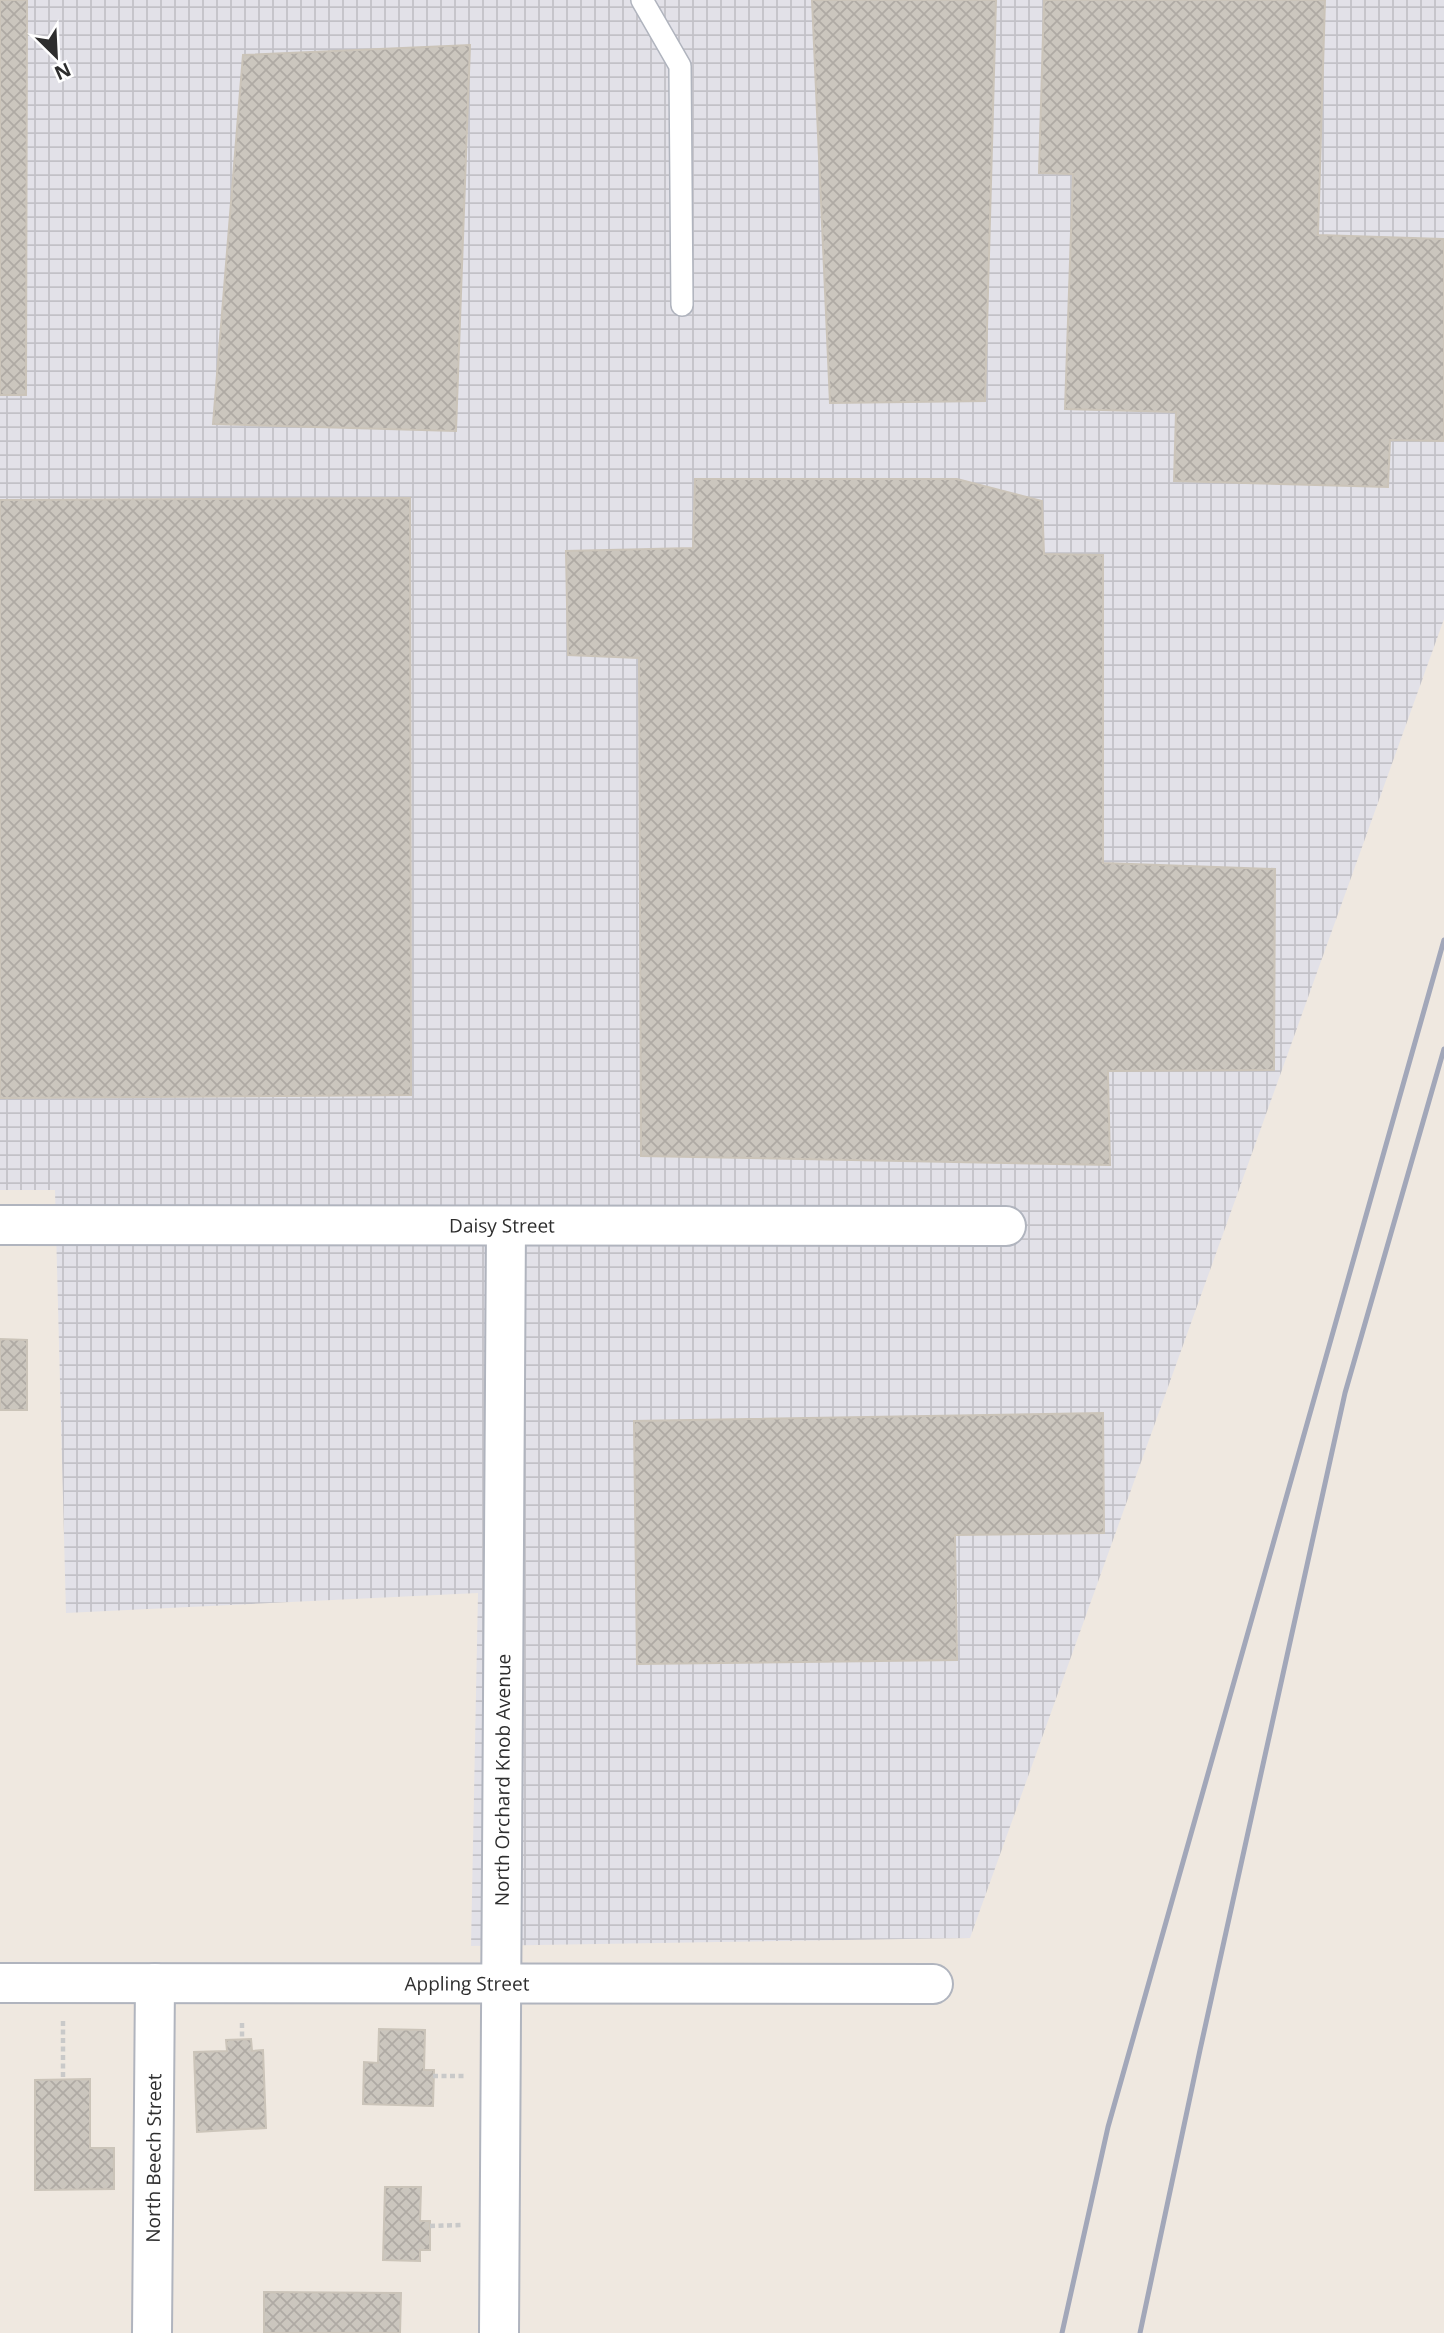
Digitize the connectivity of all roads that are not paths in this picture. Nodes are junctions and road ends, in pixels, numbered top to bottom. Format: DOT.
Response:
graph roads {
  1 [pos="642,0"];
  2 [pos="682,305"];
  3 [pos="0,1225"];
  4 [pos="506,1226"];
  5 [pos="1006,1226"];
  6 [pos="0,1983"];
  7 [pos="155,1983"];
  8 [pos="502,1983"];
  9 [pos="933,1984"];
  10 [pos="152,2333"];
  11 [pos="499,2333"];
  1 -- 2 [label="lane"];
  3 -- 4 [label="street, Daisy Street"];
  4 -- 5 [label="street, Daisy Street"];
  4 -- 8 [label="street, North Orchard Knob Avenue"];
  6 -- 7 [label="street, Appling Street"];
  7 -- 8 [label="street, Appling Street"];
  7 -- 10 [label="street, North Beech Street"];
  8 -- 9 [label="street, Appling Street"];
  8 -- 11 [label="street, North Orchard Knob Avenue"];
}
